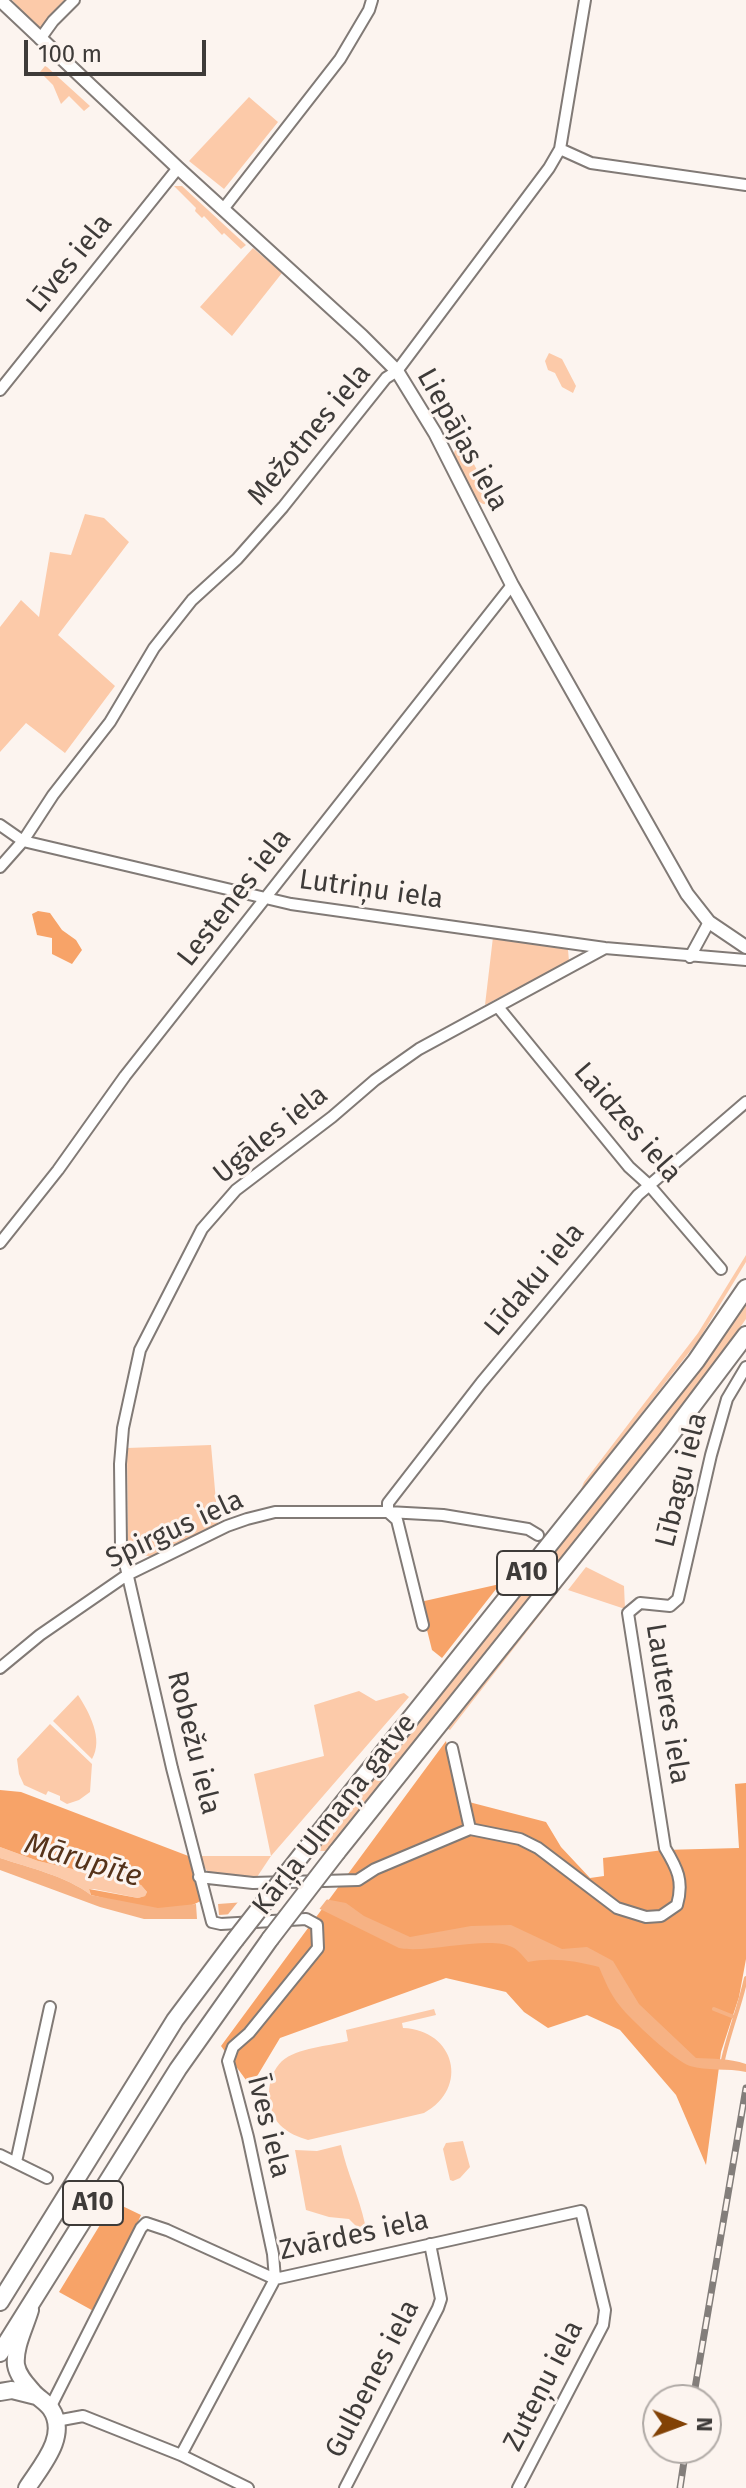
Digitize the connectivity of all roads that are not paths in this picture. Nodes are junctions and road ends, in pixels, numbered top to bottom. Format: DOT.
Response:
graph roads {
  1 [pos="74,0"];
  2 [pos="372,0"];
  3 [pos="585,0"];
  4 [pos="2,6"];
  5 [pos="40,39"];
  6 [pos="560,149"];
  7 [pos="178,168"];
  8 [pos="746,185"];
  9 [pos="224,208"];
  10 [pos="397,371"];
  11 [pos="0,390"];
  12 [pos="512,585"];
  13 [pos="0,825"];
  14 [pos="23,841"];
  15 [pos="0,867"];
  16 [pos="267,897"];
  17 [pos="709,922"];
  18 [pos="746,947"];
  19 [pos="605,948"];
  20 [pos="690,957"];
  21 [pos="746,960"];
  22 [pos="498,1007"];
  23 [pos="746,1102"];
  24 [pos="649,1185"];
  25 [pos="0,1243"];
  26 [pos="721,1269"];
  27 [pos="746,1288"];
  28 [pos="746,1335"];
  29 [pos="746,1367"];
  30 [pos="388,1512"];
  31 [pos="538,1535"];
  32 [pos="127,1575"];
  33 [pos="670,1606"];
  34 [pos="423,1625"];
  35 [pos="0,1668"];
  36 [pos="452,1748"];
  37 [pos="470,1829"];
  38 [pos="199,1877"];
  39 [pos="212,1922"];
  40 [pos="50,2007"];
  41 [pos="0,2155"];
  42 [pos="16,2162"];
  43 [pos="47,2178"];
  44 [pos="581,2211"];
  45 [pos="430,2244"];
  46 [pos="275,2279"];
  47 [pos="35,2297"];
  48 [pos="0,2302"];
  49 [pos="0,2353"];
  50 [pos="0,2392"];
  51 [pos="36,2396"];
  52 [pos="53,2414"];
  53 [pos="181,2455"];
  54 [pos="27,2488"];
  55 [pos="248,2488"];
  56 [pos="345,2488"];
  57 [pos="518,2488"];
  1 -- 5 [label="street"];
  2 -- 9 [label="street"];
  3 -- 6 [label="street, Mežotnes iela"];
  4 -- 5 [label="street, Liepājas iela"];
  5 -- 7 [label="street, Liepājas iela"];
  6 -- 8 [label="street"];
  6 -- 10 [label="street, Mežotnes iela"];
  7 -- 9 [label="street, Liepājas iela"];
  7 -- 11 [label="street, Līves iela"];
  9 -- 10 [label="street, Liepājas iela"];
  10 -- 12 [label="street, Liepājas iela"];
  10 -- 14 [label="street, Mežotnes iela"];
  12 -- 16 [label="street, Lestenes iela"];
  12 -- 17 [label="street, Liepājas iela"];
  13 -- 14 [label="street, Lutriņu iela"];
  14 -- 15 [label="street, Mežotnes iela"];
  14 -- 16 [label="street, Lutriņu iela"];
  16 -- 19 [label="street, Lutriņu iela"];
  16 -- 25 [label="street, Lestenes iela"];
  17 -- 18 [label="street, Liepājas iela"];
  17 -- 20 [label="street"];
  19 -- 20 [label="street, Lutriņu iela"];
  19 -- 22 [label="street, Ugāles iela"];
  20 -- 21 [label="street, Lutriņu iela"];
  22 -- 24 [label="street, Laidzes iela"];
  22 -- 32 [label="street, Ugāles iela"];
  23 -- 24 [label="street, Līdaku iela"];
  24 -- 26 [label="street, Laidzes iela"];
  24 -- 30 [label="street, Līdaku iela"];
  27 -- 48 [label="main road, Kārļa Ulmaņa gatve / A10, bridge"];
  28 -- 47 [label="main road, Kārļa Ulmaņa gatve / A10, bridge"];
  29 -- 33 [label="street, Lībagu iela"];
  30 -- 31 [label="street, Spirgus iela"];
  30 -- 32 [label="street, Spirgus iela"];
  30 -- 34 [label="street"];
  32 -- 35 [label="street, Spirgus iela"];
  32 -- 38 [label="street, Robežu iela"];
  33 -- 37 [label="street, Lauteres iela"];
  36 -- 37 [label="street"];
  37 -- 38 [label="street"];
  38 -- 39 [label="street, Robežu iela"];
  39 -- 46 [label="street, Īves iela"];
  40 -- 42 [label="street"];
  41 -- 42 [label="street"];
  42 -- 43 [label="street"];
  44 -- 45 [label="street, Zvārdes iela"];
  44 -- 57 [label="street, Zuteņu iela"];
  45 -- 46 [label="street, Zvārdes iela"];
  45 -- 56 [label="street, Gulbenes iela"];
  46 -- 52 [label="street, Zvārdes iela"];
  46 -- 53 [label="street"];
  47 -- 49 [label="main road, Kārļa Ulmaņa gatve / A10"];
  47 -- 51 [label="main road"];
  50 -- 51 [label="main road"];
  51 -- 52 [label="main road"];
  52 -- 53 [label="street"];
  52 -- 54 [label="main road"];
  53 -- 55 [label="street"];
}
